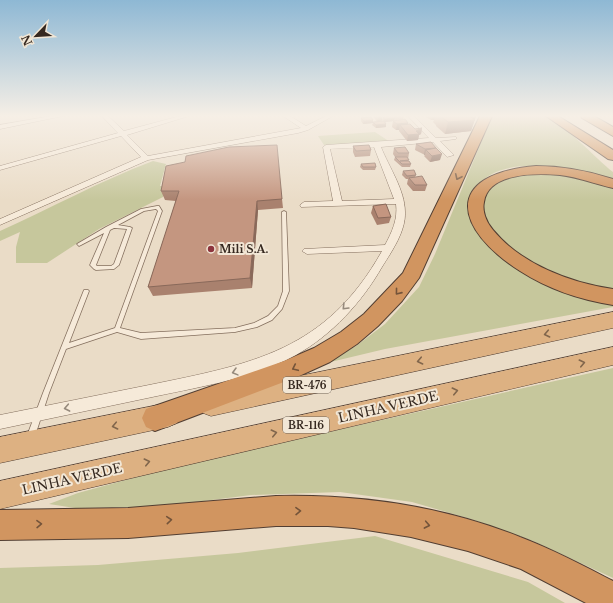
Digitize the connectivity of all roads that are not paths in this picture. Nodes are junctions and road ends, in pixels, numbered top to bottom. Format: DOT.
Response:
graph roads {
  1 [pos="86,144"];
  2 [pos="132,144"];
  3 [pos="222,144"];
  4 [pos="386,144"];
  5 [pos="439,144"];
  6 [pos="473,144"];
  7 [pos="589,144"];
  8 [pos="597,144"];
  9 [pos="376,145"];
  10 [pos="450,155"];
  11 [pos="613,156"];
  12 [pos="146,158"];
  13 [pos="0,168"];
  14 [pos="613,168"];
  15 [pos="613,184"];
  16 [pos="399,201"];
  17 [pos="338,204"];
  18 [pos="304,205"];
  19 [pos="284,212"];
  20 [pos="0,222"];
  21 [pos="110,227"];
  22 [pos="79,244"];
  23 [pos="388,248"];
  24 [pos="307,250"];
  25 [pos="86,291"];
  26 [pos="613,297"];
  27 [pos="613,320"];
  28 [pos="117,330"];
  29 [pos="65,347"];
  30 [pos="613,356"];
  31 [pos="39,414"];
  32 [pos="155,418"];
  33 [pos="0,422"];
  34 [pos="29,444"];
  35 [pos="0,450"];
  36 [pos="0,495"];
  37 [pos="0,525"];
  38 [pos="613,599"];
  1 -- 13 [label="street"];
  2 -- 12 [label="street"];
  3 -- 12 [label="street"];
  4 -- 9 [label="street"];
  5 -- 10 [label="street"];
  6 -- 32 [label="highway, one-way"];
  7 -- 14 [label="highway"];
  8 -- 11 [label="highway"];
  9 -- 16 [label="street"];
  9 -- 17 [label="street"];
  12 -- 20 [label="street"];
  15 -- 26 [label="highway"];
  16 -- 17 [label="street"];
  16 -- 23 [label="street"];
  17 -- 18 [label="street"];
  19 -- 28 [label="lane"];
  21 -- 21 [label="lane"];
  21 -- 22 [label="lane"];
  21 -- 28 [label="lane"];
  23 -- 24 [label="street"];
  23 -- 31 [label="street, one-way"];
  25 -- 29 [label="lane"];
  27 -- 32 [label="highway, BR-476, one-way"];
  28 -- 29 [label="lane"];
  29 -- 31 [label="lane"];
  36 -- 30 [label="highway, LINHA VERDE / BR-116, one-way"];
  31 -- 33 [label="street"];
  31 -- 34 [label="lane"];
  32 -- 34 [label="highway, BR-476, one-way"];
  34 -- 35 [label="highway, BR-476"];
  37 -- 38 [label="highway, one-way"];
}
